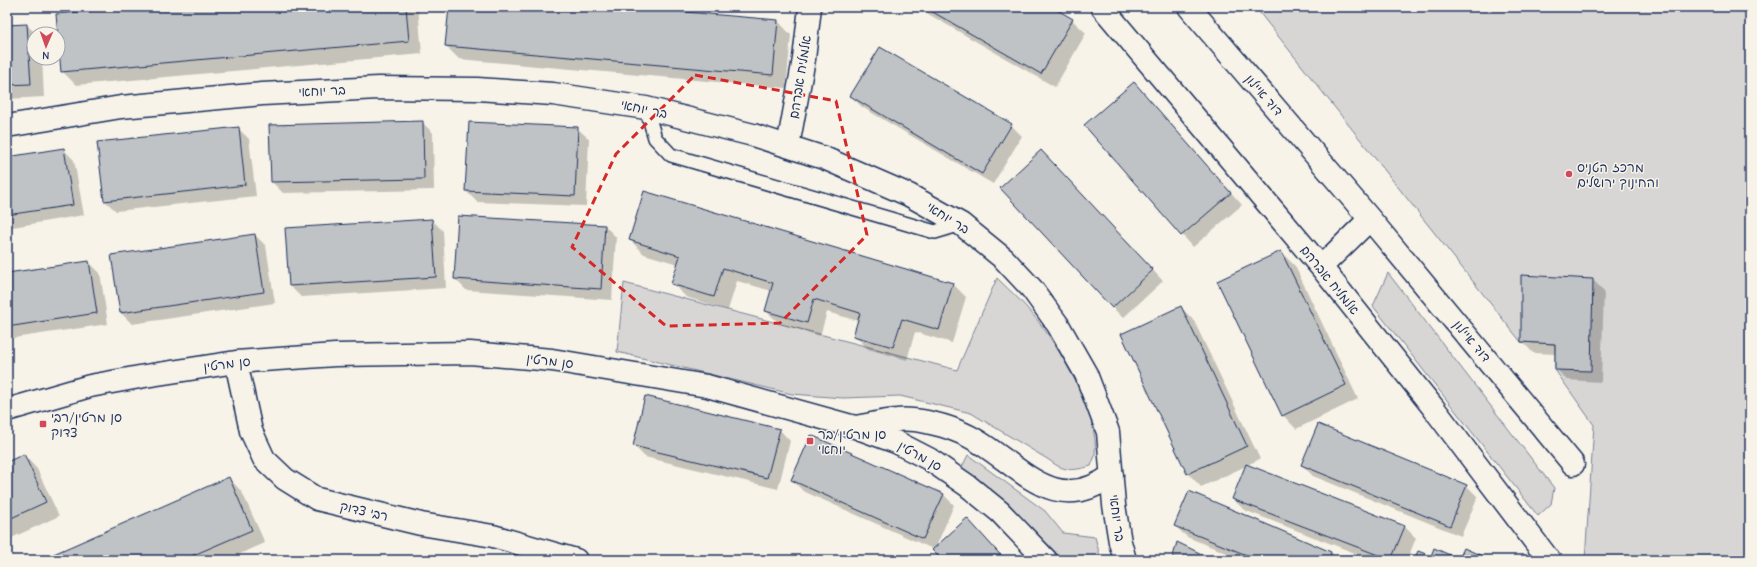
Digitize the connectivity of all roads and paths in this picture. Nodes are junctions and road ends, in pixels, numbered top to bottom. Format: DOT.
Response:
graph roads {
  1 [pos="810,7"];
  2 [pos="1102,7"];
  3 [pos="1189,7"];
  4 [pos="646,108"];
  5 [pos="7,126"];
  6 [pos="788,146"];
  7 [pos="1370,219"];
  8 [pos="961,224"];
  9 [pos="1321,267"];
  10 [pos="236,362"];
  11 [pos="7,410"];
  12 [pos="855,428"];
  13 [pos="1573,464"];
  14 [pos="1112,475"];
  15 [pos="576,560"];
  16 [pos="1046,560"];
  17 [pos="1125,560"];
  18 [pos="1549,560"];
  1 -- 6 [label="street, אלמליח אברהם"];
  2 -- 9 [label="street, אלמליח אברהם"];
  3 -- 7 [label="street, דוד איילון"];
  4 -- 5 [label="street, בר יוחאי"];
  4 -- 6 [label="street, בר יוחאי"];
  4 -- 8 [label="lane"];
  6 -- 8 [label="street, בר יוחאי"];
  7 -- 9 [label="street"];
  7 -- 13 [label="street, דוד איילון"];
  8 -- 14 [label="street, בר יוחאי"];
  9 -- 18 [label="street, אלמליח אברהם"];
  10 -- 11 [label="street, סן מרטין"];
  10 -- 12 [label="street, סן מרטין"];
  10 -- 15 [label="street, רבי צדוק"];
  12 -- 14 [label="street, בר יוחאי"];
  12 -- 16 [label="street, סן מרטין"];
  14 -- 17 [label="street, בר יוחאי"];
}
